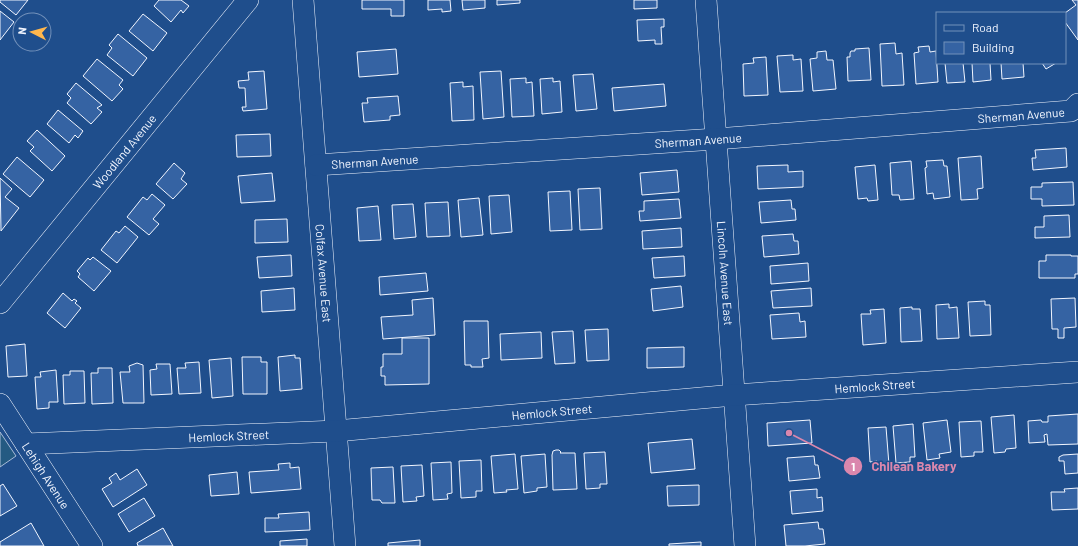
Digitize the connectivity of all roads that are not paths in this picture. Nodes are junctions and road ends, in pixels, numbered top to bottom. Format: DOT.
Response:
graph roads {
  1 [pos="248,0"];
  2 [pos="303,0"];
  3 [pos="706,0"];
  4 [pos="1078,104"];
  5 [pos="716,139"];
  6 [pos="316,164"];
  7 [pos="0,303"];
  8 [pos="1078,372"];
  9 [pos="734,395"];
  10 [pos="0,404"];
  11 [pos="336,431"];
  12 [pos="26,444"];
  13 [pos="92,546"];
  14 [pos="345,546"];
  15 [pos="745,546"];
  1 -- 7 [label="street, Woodland Avenue"];
  2 -- 6 [label="street, Colfax Avenue East"];
  3 -- 5 [label="street, Lincoln Avenue East"];
  4 -- 5 [label="street, Sherman Avenue"];
  5 -- 6 [label="street, Sherman Avenue"];
  5 -- 9 [label="street, Lincoln Avenue East"];
  6 -- 11 [label="street, Colfax Avenue East"];
  8 -- 9 [label="street, Hemlock Street"];
  9 -- 11 [label="street, Hemlock Street"];
  9 -- 15 [label="street, Lincoln Avenue East"];
  10 -- 12 [label="street, Lehigh Avenue"];
  11 -- 12 [label="street, Hemlock Street"];
  11 -- 14 [label="street, Colfax Avenue East"];
  12 -- 13 [label="street, Lehigh Avenue"];
}
